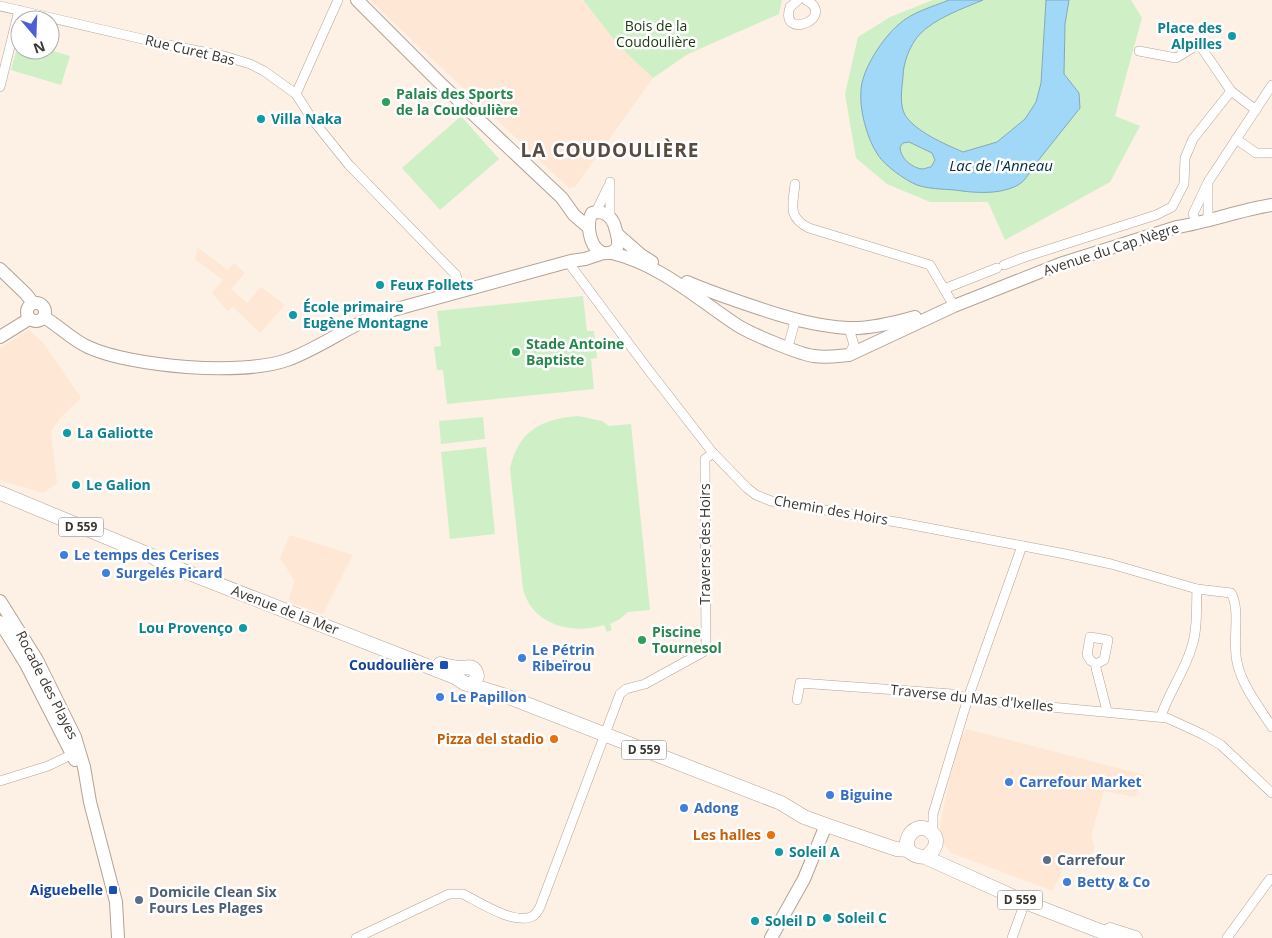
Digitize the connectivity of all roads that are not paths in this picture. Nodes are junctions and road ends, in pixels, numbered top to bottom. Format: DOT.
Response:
graph roads {
  1 [pos="338,0"];
  2 [pos="357,0"];
  3 [pos="365,0"];
  4 [pos="798,0"];
  5 [pos="806,0"];
  6 [pos="0,6"];
  7 [pos="18,10"];
  8 [pos="60,20"];
  9 [pos="387,30"];
  10 [pos="10,44"];
  11 [pos="1138,51"];
  12 [pos="1272,85"];
  13 [pos="0,87"];
  14 [pos="1231,91"];
  15 [pos="296,94"];
  16 [pos="1256,110"];
  17 [pos="1236,139"];
  18 [pos="1272,153"];
  19 [pos="1208,182"];
  20 [pos="795,184"];
  21 [pos="566,202"];
  22 [pos="1272,203"];
  23 [pos="594,213"];
  24 [pos="610,216"];
  25 [pos="1202,222"];
  26 [pos="590,232"];
  27 [pos="617,234"];
  28 [pos="608,253"];
  29 [pos="585,259"];
  30 [pos="567,262"];
  31 [pos="0,269"];
  32 [pos="581,278"];
  33 [pos="944,289"];
  34 [pos="462,291"];
  35 [pos="33,303"];
  36 [pos="954,306"];
  37 [pos="44,317"];
  38 [pos="30,319"];
  39 [pos="795,321"];
  40 [pos="849,328"];
  41 [pos="0,337"];
  42 [pos="788,347"];
  43 [pos="849,355"];
  44 [pos="713,453"];
  45 [pos="0,493"];
  46 [pos="0,504"];
  47 [pos="1022,546"];
  48 [pos="161,562"];
  49 [pos="1197,588"];
  50 [pos="0,601"];
  51 [pos="0,622"];
  52 [pos="1096,664"];
  53 [pos="968,698"];
  54 [pos="797,700"];
  55 [pos="1107,711"];
  56 [pos="1161,716"];
  57 [pos="1272,727"];
  58 [pos="604,734"];
  59 [pos="76,753"];
  60 [pos="0,781"];
  61 [pos="1272,794"];
  62 [pos="781,803"];
  63 [pos="934,814"];
  64 [pos="826,825"];
  65 [pos="921,839"];
  66 [pos="1270,879"];
  67 [pos="1025,902"];
  68 [pos="1226,937"];
  69 [pos="118,938"];
  70 [pos="356,938"];
  71 [pos="771,938"];
  72 [pos="1012,938"];
  73 [pos="1118,938"];
  74 [pos="1135,938"];
  1 -- 15 [label="street"];
  2 -- 9 [label="street"];
  3 -- 9 [label="street"];
  4 -- 5 [label="street"];
  6 -- 7 [label="street, Rue Curet Bas"];
  8 -- 15 [label="street, Rue Curet Bas"];
  9 -- 21 [label="street"];
  10 -- 13 [label="street"];
  11 -- 14 [label="street"];
  12 -- 16 [label="street"];
  14 -- 16 [label="street"];
  14 -- 33 [label="street"];
  15 -- 34 [label="street, Rue Curet Bas"];
  16 -- 17 [label="street"];
  17 -- 18 [label="street"];
  17 -- 19 [label="street"];
  19 -- 25 [label="street"];
  19 -- 25 [label="street"];
  20 -- 33 [label="street"];
  21 -- 23 [label="street"];
  21 -- 26 [label="street"];
  22 -- 25 [label="street, Avenue du Cap Nègre"];
  23 -- 24 [label="street"];
  23 -- 24 [label="street"];
  23 -- 26 [label="street"];
  24 -- 27 [label="street"];
  25 -- 36 [label="street, Avenue du Cap Nègre"];
  26 -- 28 [label="street"];
  26 -- 30 [label="street"];
  27 -- 28 [label="street"];
  27 -- 39 [label="street, Avenue du Cap Nègre"];
  28 -- 29 [label="street"];
  28 -- 42 [label="street, Avenue du Cap Nègre"];
  29 -- 30 [label="street"];
  29 -- 32 [label="street"];
  30 -- 32 [label="street, Chemin des Hoirs"];
  30 -- 34 [label="street"];
  31 -- 35 [label="street"];
  32 -- 44 [label="street, Chemin des Hoirs"];
  33 -- 36 [label="street"];
  34 -- 37 [label="street"];
  35 -- 37 [label="street"];
  35 -- 38 [label="street"];
  36 -- 40 [label="street, Avenue du Cap Nègre"];
  36 -- 43 [label="street, Avenue du Cap Nègre"];
  37 -- 38 [label="street"];
  38 -- 41 [label="street"];
  39 -- 40 [label="street, Avenue du Cap Nègre"];
  39 -- 42 [label="street"];
  40 -- 43 [label="street"];
  42 -- 43 [label="street, Avenue du Cap Nègre"];
  44 -- 47 [label="street, Chemin des Hoirs"];
  44 -- 58 [label="street, Traverse des Hoirs"];
  45 -- 48 [label="main road, Avenue de la Mer / D 559"];
  46 -- 48 [label="main road, Avenue de la Mer / D 559"];
  47 -- 49 [label="street, Chemin des Hoirs"];
  47 -- 53 [label="street"];
  48 -- 58 [label="main road, Avenue de la Mer / D 559"];
  49 -- 56 [label="street"];
  49 -- 57 [label="street, Chemin des Hoirs"];
  50 -- 59 [label="street, Rocade des Playes"];
  51 -- 59 [label="street, Rocade des Playes"];
  52 -- 55 [label="street"];
  53 -- 54 [label="street, Traverse du Mas d'Ixelles"];
  53 -- 55 [label="street, Traverse du Mas d'Ixelles"];
  53 -- 63 [label="street"];
  55 -- 56 [label="street, Traverse du Mas d'Ixelles"];
  56 -- 61 [label="street"];
  58 -- 62 [label="main road, Avenue de la Mer / D 559"];
  58 -- 70 [label="street"];
  59 -- 60 [label="street"];
  59 -- 69 [label="street, Rocade des Playes"];
  62 -- 64 [label="main road, Avenue de la Mer / D 559"];
  62 -- 65 [label="main road, Avenue de la Mer / D 559"];
  63 -- 65 [label="street"];
  63 -- 65 [label="street"];
  64 -- 65 [label="main road, Avenue de la Mer / D 559"];
  64 -- 71 [label="street"];
  65 -- 67 [label="main road, D 559"];
  65 -- 74 [label="main road, Avenue de la Mer / D 559"];
  66 -- 68 [label="street"];
  67 -- 72 [label="street"];
  67 -- 73 [label="main road, D 559"];
}
